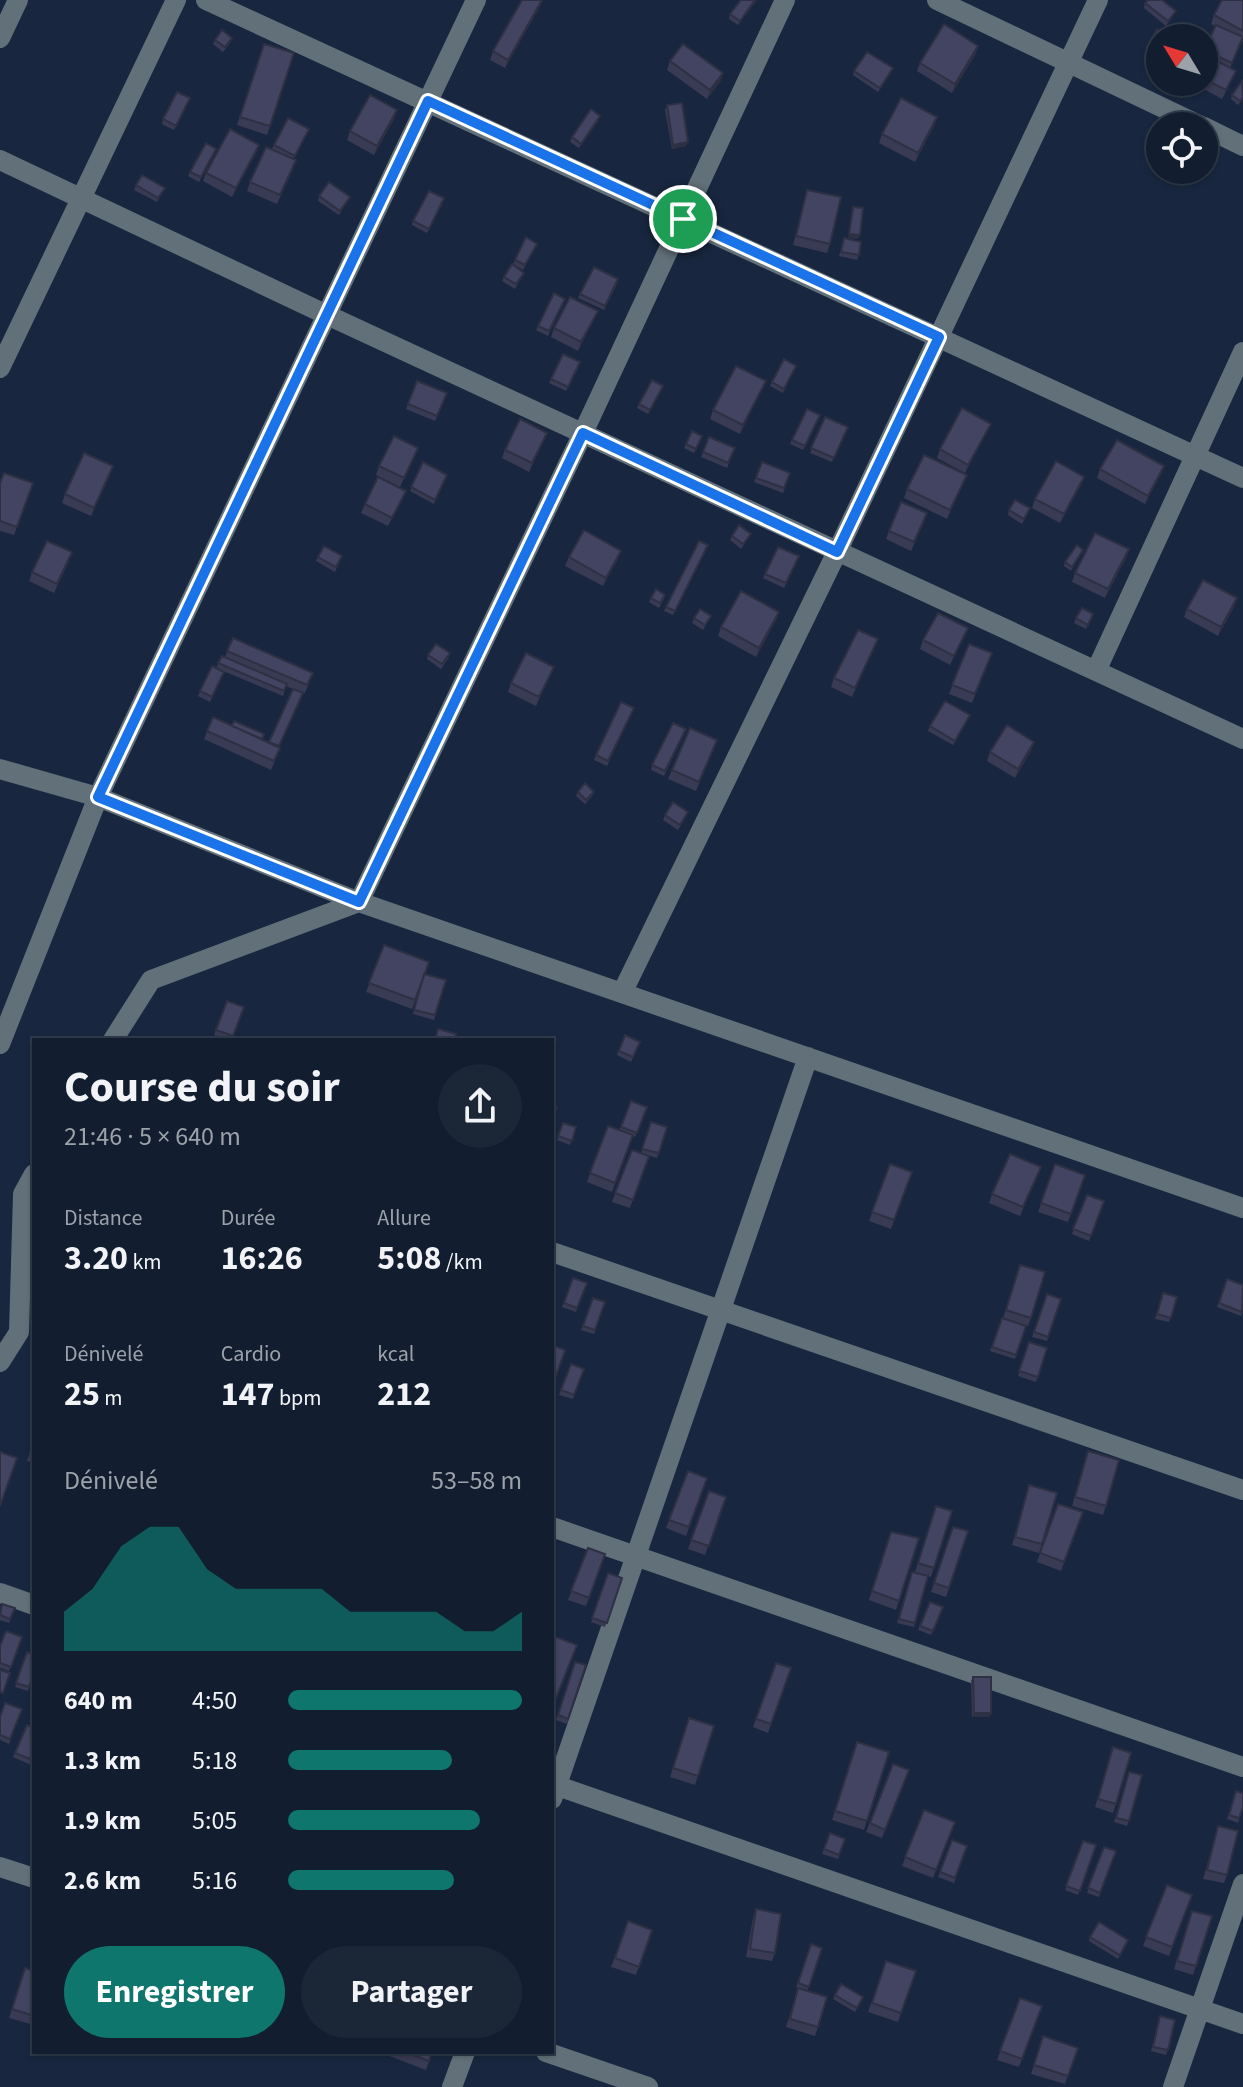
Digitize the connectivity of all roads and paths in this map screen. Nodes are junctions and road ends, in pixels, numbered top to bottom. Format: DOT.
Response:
graph roads {
  1 [pos="18,0"];
  2 [pos="176,0"];
  3 [pos="206,0"];
  4 [pos="476,0"];
  5 [pos="785,0"];
  6 [pos="937,0"];
  7 [pos="1098,0"];
  8 [pos="0,38"];
  9 [pos="1069,63"];
  10 [pos="428,101"];
  11 [pos="1171,112"];
  12 [pos="1218,134"];
  13 [pos="1243,146"];
  14 [pos="0,160"];
  15 [pos="82,198"];
  16 [pos="683,219"];
  17 [pos="325,314"];
  18 [pos="939,337"];
  19 [pos="1243,352"];
  20 [pos="0,368"];
  21 [pos="583,433"];
  22 [pos="1195,456"];
  23 [pos="1243,478"];
  24 [pos="837,552"];
  25 [pos="1096,671"];
  26 [pos="1243,739"];
  27 [pos="0,769"];
  28 [pos="98,797"];
  29 [pos="359,902"];
  30 [pos="622,993"];
  31 [pos="114,1038"];
  32 [pos="0,1044"];
  33 [pos="808,1057"];
  34 [pos="32,1178"];
  35 [pos="1243,1208"];
  36 [pos="554,1253"];
  37 [pos="721,1309"];
  38 [pos="27,1335"];
  39 [pos="0,1362"];
  40 [pos="1243,1490"];
  41 [pos="554,1528"];
  42 [pos="635,1557"];
  43 [pos="0,1593"];
  44 [pos="32,1604"];
  45 [pos="1243,1767"];
  46 [pos="554,1790"];
  47 [pos="0,1867"];
  48 [pos="32,1877"];
  49 [pos="1243,1884"];
  50 [pos="1200,2009"];
  51 [pos="1243,2024"];
  52 [pos="464,2054"];
  53 [pos="552,2054"];
  54 [pos="452,2087"];
  55 [pos="648,2087"];
  56 [pos="1173,2087"];
  1 -- 8 [label="street"];
  2 -- 15 [label="street"];
  3 -- 10 [label="street"];
  4 -- 10 [label="street"];
  5 -- 16 [label="street"];
  6 -- 9 [label="street"];
  7 -- 9 [label="street"];
  9 -- 11 [label="street"];
  9 -- 18 [label="street"];
  10 -- 16 [label="street"];
  10 -- 17 [label="street"];
  12 -- 13 [label="street"];
  14 -- 15 [label="street"];
  15 -- 17 [label="street"];
  15 -- 20 [label="street"];
  16 -- 18 [label="street"];
  16 -- 21 [label="street"];
  17 -- 21 [label="street"];
  17 -- 28 [label="street"];
  18 -- 22 [label="street"];
  18 -- 24 [label="street"];
  19 -- 22 [label="street"];
  21 -- 24 [label="street"];
  21 -- 29 [label="street"];
  22 -- 23 [label="street"];
  22 -- 25 [label="street"];
  24 -- 25 [label="street"];
  24 -- 30 [label="street"];
  25 -- 26 [label="street"];
  27 -- 28 [label="street"];
  28 -- 29 [label="street"];
  28 -- 32 [label="street"];
  29 -- 30 [label="street"];
  29 -- 31 [label="street"];
  30 -- 33 [label="street"];
  33 -- 35 [label="street"];
  33 -- 37 [label="street"];
  34 -- 38 [label="street"];
  36 -- 37 [label="street"];
  37 -- 40 [label="street"];
  37 -- 42 [label="street"];
  38 -- 39 [label="street"];
  41 -- 42 [label="street"];
  42 -- 45 [label="street"];
  42 -- 46 [label="street"];
  43 -- 44 [label="street"];
  46 -- 50 [label="street"];
  47 -- 48 [label="street"];
  49 -- 50 [label="street"];
  50 -- 51 [label="street"];
  50 -- 56 [label="street"];
  52 -- 54 [label="street"];
  53 -- 55 [label="street"];
}
